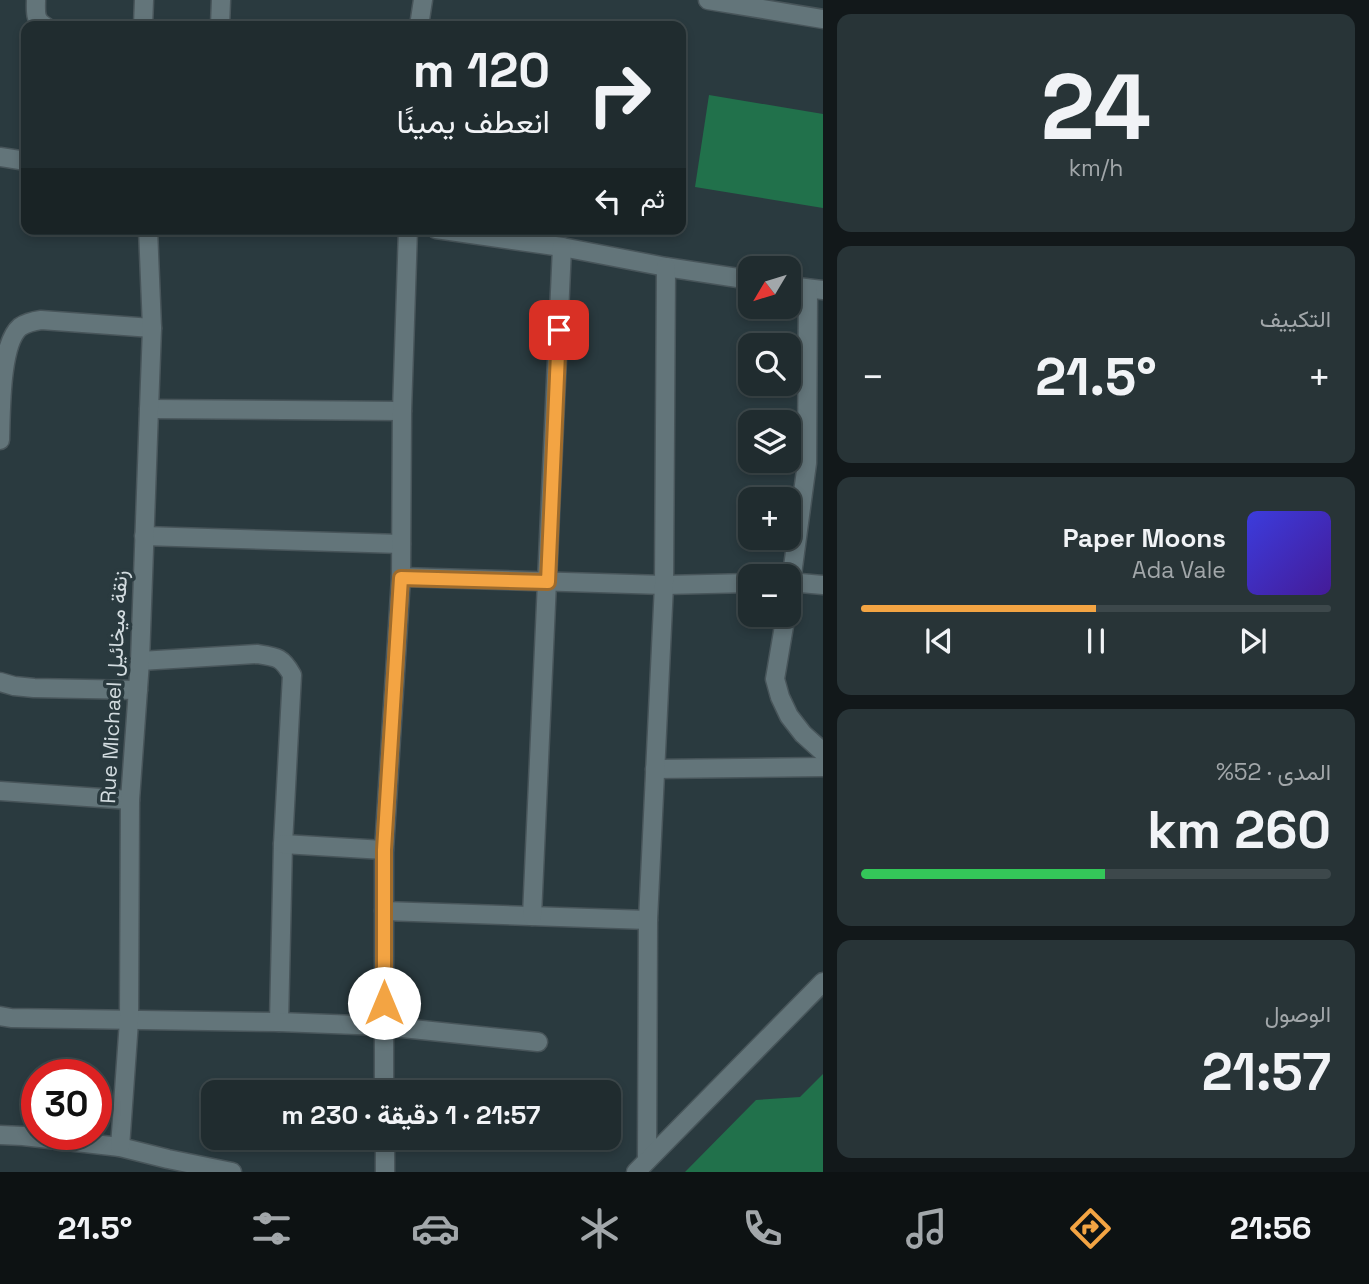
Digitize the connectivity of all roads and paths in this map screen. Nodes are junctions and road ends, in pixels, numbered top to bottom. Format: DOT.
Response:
graph roads {
  1 [pos="36,0"];
  2 [pos="144,0"];
  3 [pos="220,0"];
  4 [pos="423,0"];
  5 [pos="721,1"];
  6 [pos="823,19"];
  7 [pos="39,21"];
  8 [pos="143,21"];
  9 [pos="220,21"];
  10 [pos="420,21"];
  11 [pos="0,157"];
  12 [pos="21,160"];
  13 [pos="148,235"];
  14 [pos="408,235"];
  15 [pos="478,235"];
  16 [pos="562,247"];
  17 [pos="666,267"];
  18 [pos="738,278"];
  19 [pos="815,289"];
  20 [pos="152,328"];
  21 [pos="149,409"];
  22 [pos="402,411"];
  23 [pos="0,440"];
  24 [pos="144,536"];
  25 [pos="401,544"];
  26 [pos="793,564"];
  27 [pos="401,578"];
  28 [pos="548,582"];
  29 [pos="738,583"];
  30 [pos="664,585"];
  31 [pos="823,585"];
  32 [pos="801,586"];
  33 [pos="784,627"];
  34 [pos="140,660"];
  35 [pos="0,682"];
  36 [pos="138,690"];
  37 [pos="823,752"];
  38 [pos="823,767"];
  39 [pos="655,769"];
  40 [pos="0,791"];
  41 [pos="130,800"];
  42 [pos="283,844"];
  43 [pos="384,850"];
  44 [pos="384,911"];
  45 [pos="532,916"];
  46 [pos="648,920"];
  47 [pos="823,982"];
  48 [pos="0,1016"];
  49 [pos="130,1021"];
  50 [pos="279,1022"];
  51 [pos="383,1026"];
  52 [pos="538,1042"];
  53 [pos="384,1080"];
  54 [pos="0,1135"];
  55 [pos="120,1147"];
  56 [pos="385,1150"];
  57 [pos="169,1166"];
  58 [pos="642,1166"];
  59 [pos="232,1172"];
  60 [pos="385,1172"];
  1 -- 7 [label="street"];
  2 -- 8 [label="street"];
  3 -- 9 [label="street"];
  4 -- 10 [label="street"];
  5 -- 6 [label="street"];
  11 -- 12 [label="street"];
  13 -- 20 [label="street, Rue Michael زنقة ميخائيل"];
  14 -- 22 [label="street"];
  15 -- 16 [label="street"];
  16 -- 17 [label="street"];
  16 -- 28 [label="street"];
  17 -- 18 [label="street"];
  17 -- 30 [label="street"];
  19 -- 26 [label="street"];
  20 -- 21 [label="street, Rue Michael زنقة ميخائيل"];
  20 -- 23 [label="street"];
  21 -- 22 [label="street"];
  21 -- 24 [label="street, Rue Michael زنقة ميخائيل"];
  22 -- 25 [label="street"];
  24 -- 25 [label="street"];
  24 -- 34 [label="street, Rue Michael زنقة ميخائيل"];
  25 -- 27 [label="street"];
  27 -- 28 [label="street"];
  27 -- 43 [label="street"];
  28 -- 30 [label="street"];
  28 -- 45 [label="street"];
  29 -- 30 [label="street"];
  30 -- 39 [label="street"];
  31 -- 32 [label="street"];
  33 -- 37 [label="street"];
  34 -- 36 [label="street, Rue Michael زنقة ميخائيل"];
  34 -- 42 [label="street"];
  35 -- 36 [label="street"];
  36 -- 41 [label="street, Rue Michael زنقة ميخائيل"];
  38 -- 39 [label="street"];
  39 -- 46 [label="street"];
  40 -- 41 [label="street"];
  41 -- 49 [label="street, Rue Michael زنقة ميخائيل"];
  42 -- 43 [label="street"];
  42 -- 50 [label="street"];
  43 -- 44 [label="street"];
  44 -- 45 [label="street"];
  44 -- 51 [label="street"];
  45 -- 46 [label="street"];
  46 -- 58 [label="street"];
  47 -- 58 [label="street"];
  48 -- 49 [label="street"];
  49 -- 50 [label="street"];
  49 -- 55 [label="street, Rue Michael زنقة ميخائيل"];
  50 -- 51 [label="street"];
  51 -- 52 [label="street"];
  51 -- 53 [label="street"];
  54 -- 55 [label="street"];
  55 -- 57 [label="street"];
  56 -- 60 [label="street"];
  57 -- 59 [label="street"];
}
